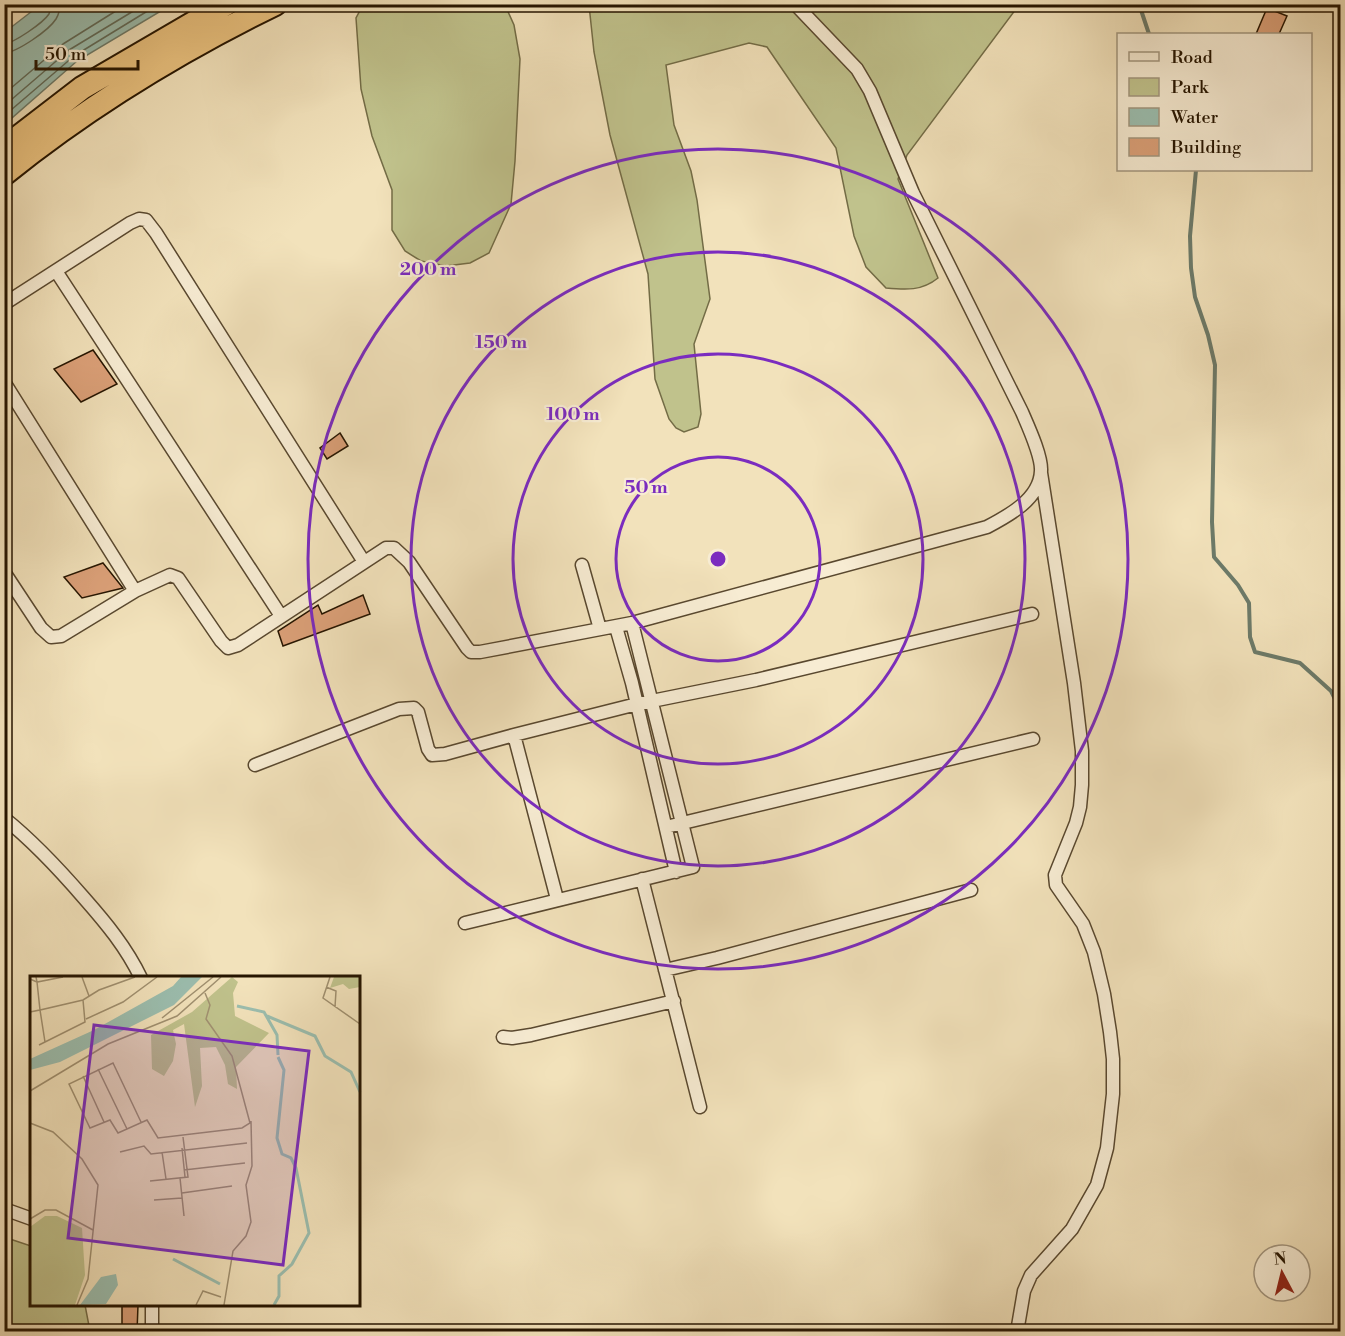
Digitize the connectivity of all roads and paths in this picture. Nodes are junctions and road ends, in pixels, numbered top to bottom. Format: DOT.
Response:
graph roads {
  1 [pos="226,4"];
  2 [pos="275,4"];
  3 [pos="795,4"];
  4 [pos="4,148"];
  5 [pos="4,174"];
  6 [pos="56,272"];
  7 [pos="4,304"];
  8 [pos="4,382"];
  9 [pos="1041,471"];
  10 [pos="364,562"];
  11 [pos="582,565"];
  12 [pos="4,572"];
  13 [pos="135,591"];
  14 [pos="1032,614"];
  15 [pos="281,616"];
  16 [pos="632,623"];
  17 [pos="616,627"];
  18 [pos="600,629"];
  19 [pos="653,701"];
  20 [pos="637,704"];
  21 [pos="514,735"];
  22 [pos="1033,739"];
  23 [pos="255,765"];
  24 [pos="4,818"];
  25 [pos="682,823"];
  26 [pos="666,827"];
  27 [pos="676,872"];
  28 [pos="642,879"];
  29 [pos="971,890"];
  30 [pos="557,899"];
  31 [pos="465,923"];
  32 [pos="665,970"];
  33 [pos="140,976"];
  34 [pos="674,1001"];
  35 [pos="503,1037"];
  36 [pos="700,1107"];
  37 [pos="4,1209"];
  38 [pos="30,1218"];
  39 [pos="152,1306"];
  40 [pos="152,1332"];
  41 [pos="1017,1332"];
  1 -- 4 [label="highway"];
  2 -- 5 [label="highway"];
  3 -- 9 [label="street"];
  6 -- 7 [label="street"];
  6 -- 10 [label="street"];
  6 -- 15 [label="street"];
  8 -- 13 [label="street"];
  9 -- 16 [label="street"];
  9 -- 41 [label="street"];
  10 -- 15 [label="street"];
  10 -- 18 [label="street"];
  11 -- 18 [label="street"];
  12 -- 13 [label="street"];
  13 -- 15 [label="street"];
  14 -- 19 [label="street"];
  16 -- 17 [label="street"];
  16 -- 19 [label="street"];
  17 -- 18 [label="street"];
  17 -- 20 [label="street"];
  19 -- 20 [label="street"];
  19 -- 25 [label="street"];
  20 -- 21 [label="street"];
  20 -- 26 [label="street"];
  21 -- 23 [label="street"];
  21 -- 30 [label="street"];
  22 -- 25 [label="street"];
  24 -- 33 [label="street"];
  25 -- 26 [label="street"];
  25 -- 27 [label="street"];
  26 -- 27 [label="street"];
  27 -- 28 [label="street"];
  28 -- 30 [label="street"];
  28 -- 32 [label="street"];
  29 -- 32 [label="street"];
  30 -- 31 [label="street"];
  32 -- 34 [label="street"];
  34 -- 35 [label="street"];
  34 -- 36 [label="street"];
  37 -- 38 [label="street"];
  39 -- 40 [label="street"];
}
